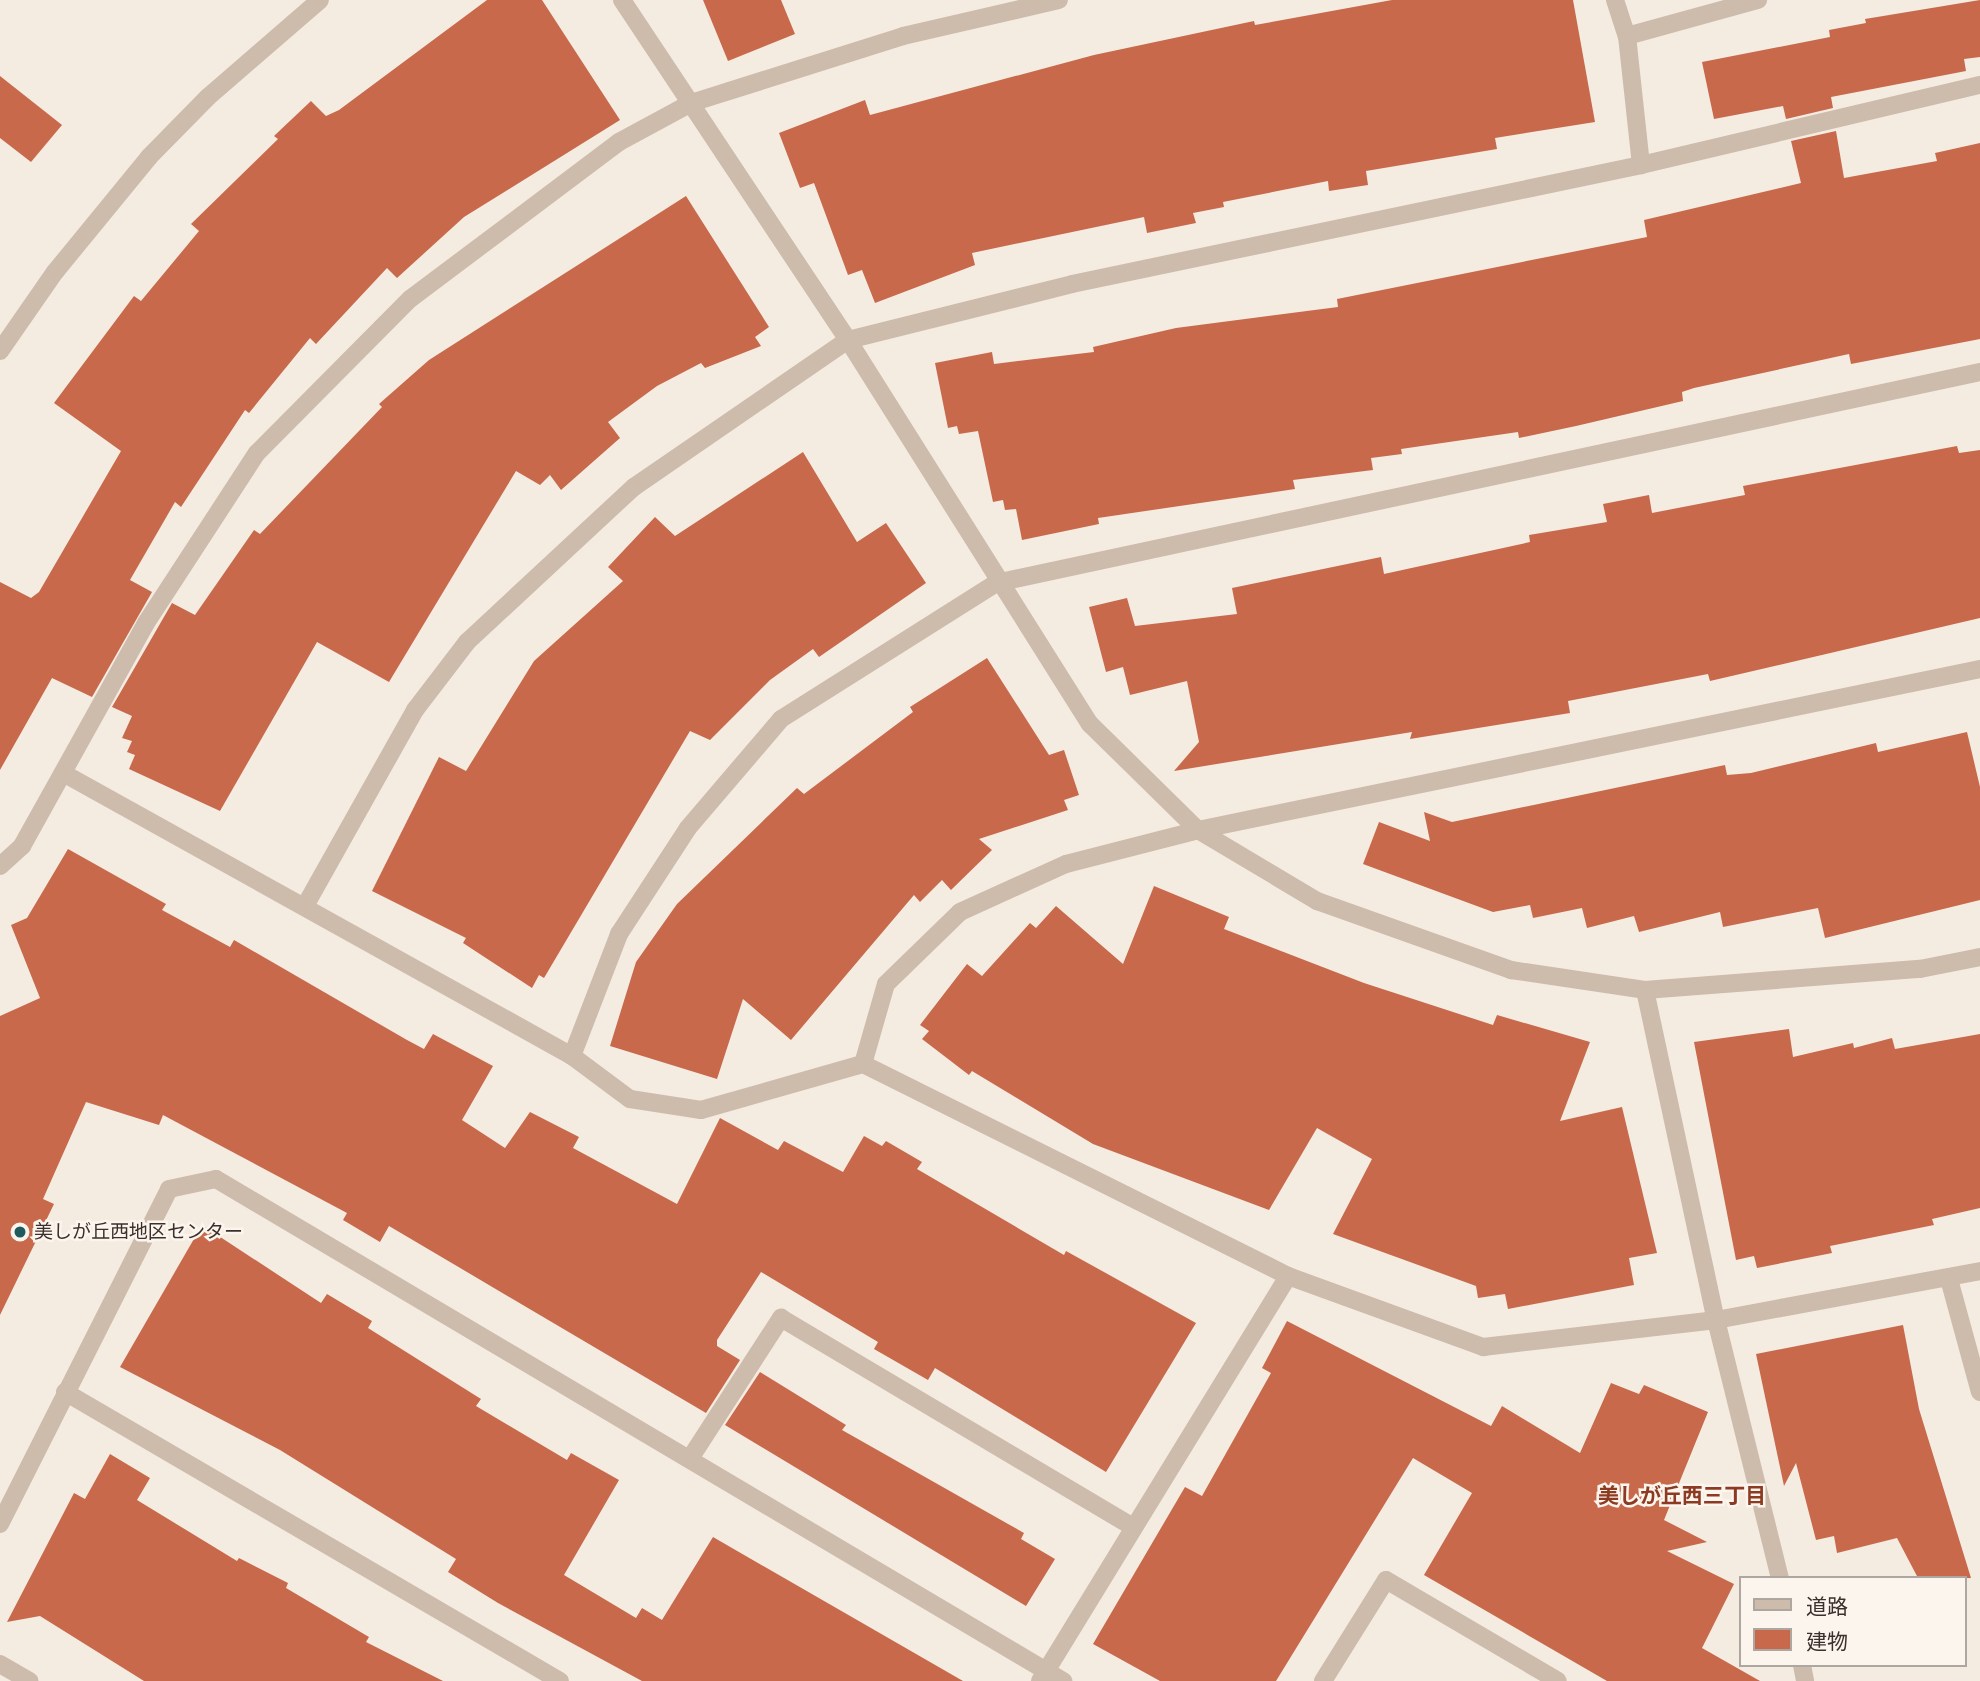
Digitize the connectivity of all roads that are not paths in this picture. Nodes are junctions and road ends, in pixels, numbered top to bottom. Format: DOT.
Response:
graph roads {
  1 [pos="320,0"];
  2 [pos="622,0"];
  3 [pos="1059,0"];
  4 [pos="1615,0"];
  5 [pos="1758,0"];
  6 [pos="1627,36"];
  7 [pos="1980,85"];
  8 [pos="691,103"];
  9 [pos="1641,165"];
  10 [pos="848,340"];
  11 [pos="0,351"];
  12 [pos="1980,372"];
  13 [pos="996,583"];
  14 [pos="1980,669"];
  15 [pos="63,773"];
  16 [pos="1198,830"];
  17 [pos="0,866"];
  18 [pos="305,906"];
  19 [pos="1980,957"];
  20 [pos="1645,990"];
  21 [pos="572,1056"];
  22 [pos="863,1063"];
  23 [pos="1980,1271"];
  24 [pos="1288,1276"];
  25 [pos="1949,1279"];
  26 [pos="1716,1320"];
  27 [pos="65,1392"];
  28 [pos="1980,1392"];
  29 [pos="691,1457"];
  30 [pos="0,1524"];
  31 [pos="1133,1527"];
  32 [pos="1780,1576"];
  33 [pos="0,1664"];
  34 [pos="1043,1676"];
  35 [pos="29,1681"];
  36 [pos="560,1681"];
  37 [pos="1063,1681"];
  38 [pos="1323,1681"];
  39 [pos="1559,1681"];
  1 -- 11 [label="street"];
  2 -- 8 [label="street"];
  3 -- 8 [label="street"];
  4 -- 6 [label="street"];
  5 -- 6 [label="street"];
  6 -- 9 [label="street"];
  7 -- 9 [label="street"];
  8 -- 10 [label="street"];
  8 -- 15 [label="street"];
  9 -- 10 [label="street"];
  10 -- 13 [label="street"];
  10 -- 18 [label="street"];
  12 -- 13 [label="street"];
  13 -- 16 [label="street"];
  13 -- 21 [label="street"];
  14 -- 16 [label="street"];
  15 -- 17 [label="street"];
  15 -- 18 [label="street"];
  16 -- 20 [label="street"];
  16 -- 22 [label="street"];
  18 -- 21 [label="street"];
  19 -- 20 [label="street"];
  20 -- 26 [label="street"];
  21 -- 22 [label="street"];
  22 -- 24 [label="street"];
  23 -- 25 [label="street"];
  24 -- 26 [label="street"];
  24 -- 31 [label="street"];
  25 -- 26 [label="street"];
  25 -- 28 [label="street"];
  26 -- 32 [label="street"];
  27 -- 29 [label="street"];
  27 -- 30 [label="street"];
  27 -- 36 [label="street"];
  29 -- 31 [label="street"];
  29 -- 34 [label="street"];
  31 -- 34 [label="street"];
  33 -- 35 [label="street"];
  34 -- 37 [label="street"];
  38 -- 39 [label="street"];
}
